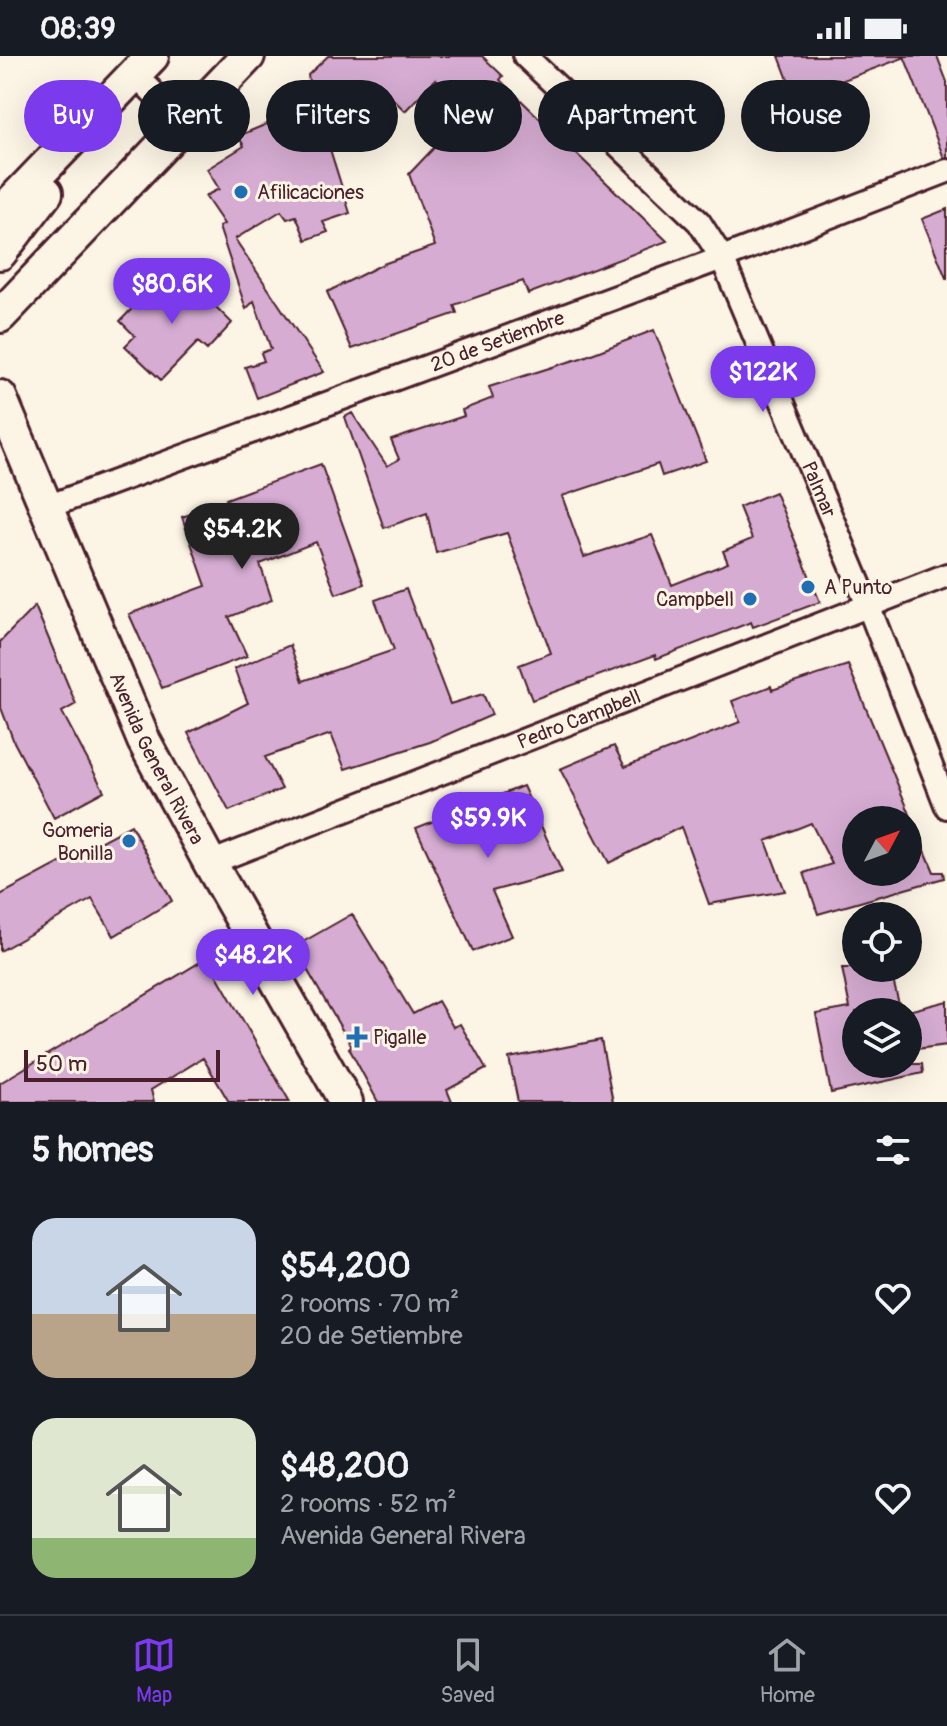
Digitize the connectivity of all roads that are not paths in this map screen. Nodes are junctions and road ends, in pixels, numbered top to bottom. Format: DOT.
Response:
graph roads {
  1 [pos="248,56"];
  2 [pos="525,56"];
  3 [pos="136,73"];
  4 [pos="225,80"];
  5 [pos="156,152"];
  6 [pos="947,171"];
  7 [pos="0,214"];
  8 [pos="0,253"];
  9 [pos="722,258"];
  10 [pos="0,316"];
  11 [pos="0,397"];
  12 [pos="47,507"];
  13 [pos="947,575"];
  14 [pos="868,605"];
  15 [pos="947,807"];
  16 [pos="210,863"];
  17 [pos="346,1102"];
  1 -- 4 [label="main road"];
  2 -- 9 [label="street, Palmar"];
  3 -- 7 [label="main road"];
  3 -- 8 [label="main road"];
  5 -- 10 [label="main road"];
  6 -- 9 [label="street, 20 de Setiembre"];
  9 -- 12 [label="street, 20 de Setiembre"];
  9 -- 14 [label="street, Palmar"];
  11 -- 12 [label="main road, Avenida General Rivera"];
  12 -- 16 [label="main road, Avenida General Rivera"];
  13 -- 14 [label="street, Pedro Campbell"];
  14 -- 15 [label="street, Palmar"];
  14 -- 16 [label="street, Pedro Campbell"];
  16 -- 17 [label="main road, Avenida General Rivera"];
}
